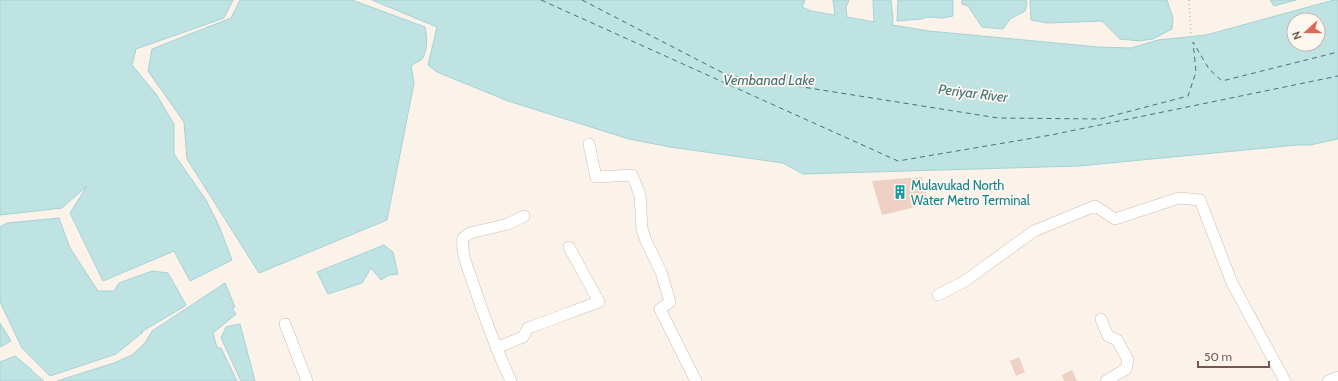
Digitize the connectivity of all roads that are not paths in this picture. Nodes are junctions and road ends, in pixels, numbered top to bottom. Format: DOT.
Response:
graph roads {
  1 [pos="589,144"];
  2 [pos="524,216"];
  3 [pos="569,247"];
  4 [pos="938,295"];
  5 [pos="1101,319"];
  6 [pos="285,324"];
  7 [pos="496,348"];
  8 [pos="1338,377"];
  9 [pos="307,381"];
  10 [pos="511,381"];
  11 [pos="696,381"];
  12 [pos="1106,381"];
  13 [pos="1285,381"];
  14 [pos="1328,381"];
  1 -- 11 [label="street"];
  2 -- 7 [label="street"];
  3 -- 7 [label="street"];
  4 -- 13 [label="street"];
  5 -- 12 [label="street"];
  6 -- 9 [label="street"];
  7 -- 10 [label="street"];
  8 -- 14 [label="street"];
}
